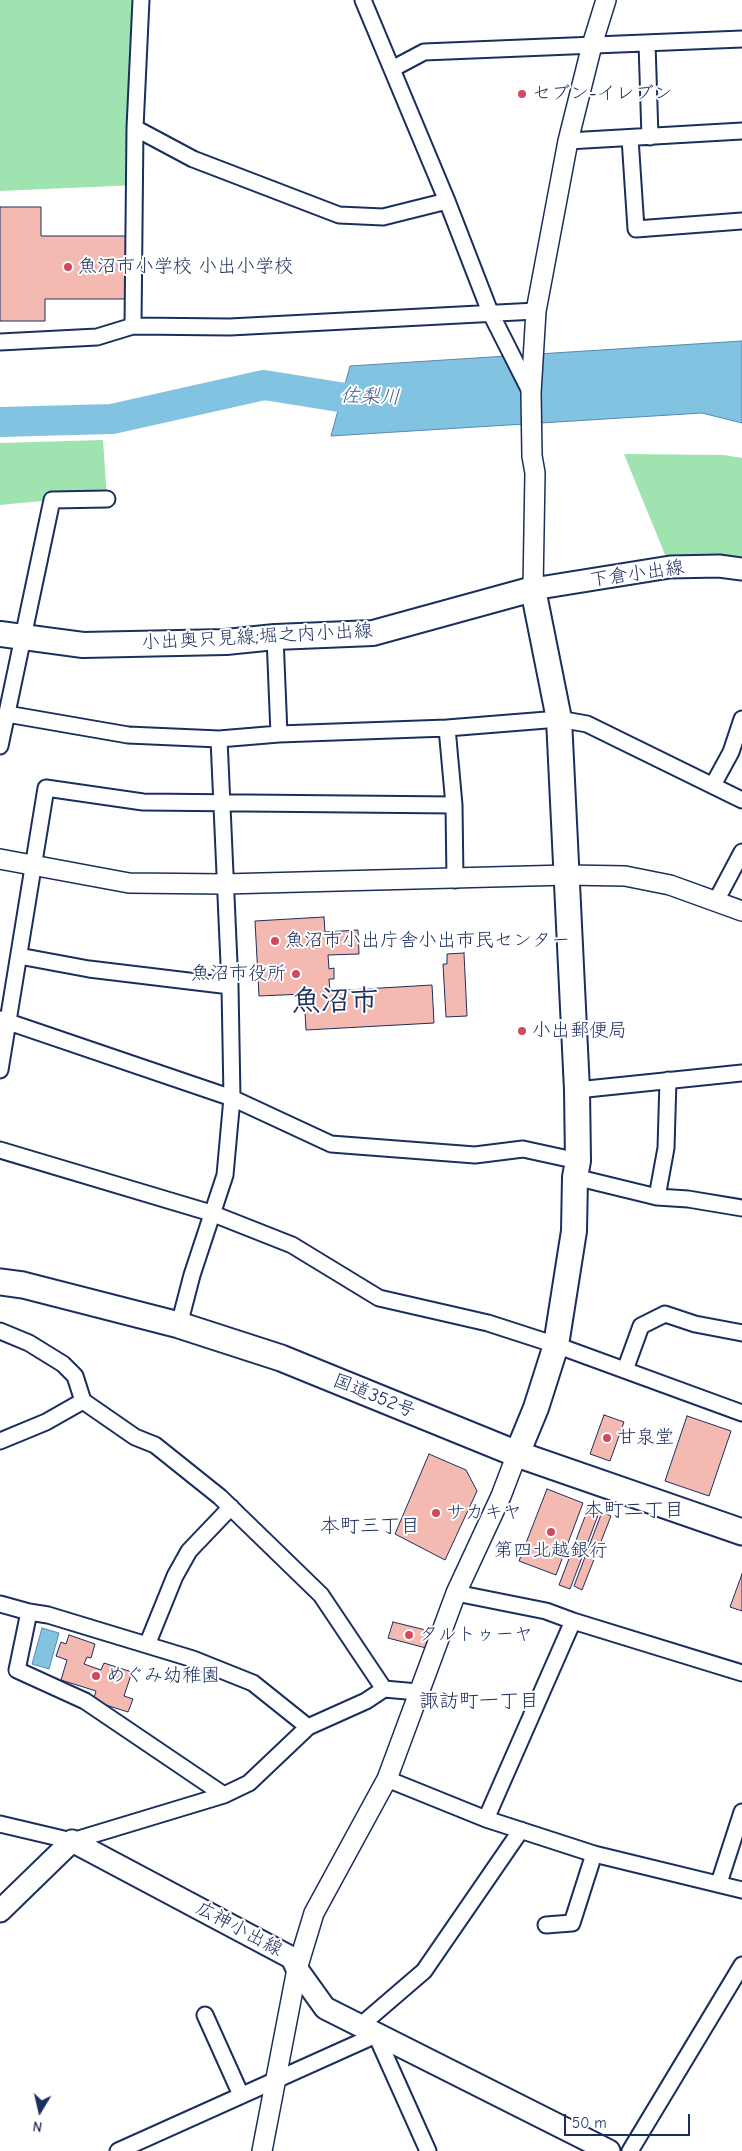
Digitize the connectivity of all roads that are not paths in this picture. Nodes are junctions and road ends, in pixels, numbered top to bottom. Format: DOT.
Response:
graph roads {
  1 [pos="141,0"];
  2 [pos="363,0"];
  3 [pos="606,0"];
  4 [pos="742,40"];
  5 [pos="647,43"];
  6 [pos="592,45"];
  7 [pos="392,69"];
  8 [pos="135,128"];
  9 [pos="742,131"];
  10 [pos="650,137"];
  11 [pos="630,138"];
  12 [pos="568,141"];
  13 [pos="446,201"];
  14 [pos="742,221"];
  15 [pos="536,311"];
  16 [pos="490,312"];
  17 [pos="133,326"];
  18 [pos="0,342"];
  19 [pos="531,393"];
  20 [pos="107,499"];
  21 [pos="742,569"];
  22 [pos="533,589"];
  23 [pos="11,635"];
  24 [pos="274,637"];
  25 [pos="7,714"];
  26 [pos="559,719"];
  27 [pos="742,719"];
  28 [pos="447,728"];
  29 [pos="279,734"];
  30 [pos="219,739"];
  31 [pos="0,746"];
  32 [pos="713,786"];
  33 [pos="742,800"];
  34 [pos="222,803"];
  35 [pos="454,805"];
  36 [pos="742,852"];
  37 [pos="0,859"];
  38 [pos="33,866"];
  39 [pos="567,875"];
  40 [pos="455,880"];
  41 [pos="224,884"];
  42 [pos="716,901"];
  43 [pos="742,911"];
  44 [pos="19,956"];
  45 [pos="230,986"];
  46 [pos="4,1020"];
  47 [pos="0,1070"];
  48 [pos="742,1073"];
  49 [pos="668,1080"];
  50 [pos="577,1090"];
  51 [pos="232,1098"];
  52 [pos="0,1150"];
  53 [pos="577,1169"];
  54 [pos="657,1197"];
  55 [pos="742,1208"];
  56 [pos="212,1213"];
  57 [pos="0,1282"];
  58 [pos="178,1325"];
  59 [pos="0,1332"];
  60 [pos="742,1333"];
  61 [pos="556,1345"];
  62 [pos="625,1370"];
  63 [pos="83,1401"];
  64 [pos="742,1413"];
  65 [pos="0,1441"];
  66 [pos="517,1454"];
  67 [pos="231,1507"];
  68 [pos="742,1532"];
  69 [pos="456,1593"];
  70 [pos="0,1604"];
  71 [pos="29,1612"];
  72 [pos="573,1621"];
  73 [pos="147,1645"];
  74 [pos="742,1673"];
  75 [pos="384,1689"];
  76 [pos="418,1692"];
  77 [pos="308,1727"];
  78 [pos="387,1779"];
  79 [pos="224,1795"];
  80 [pos="742,1812"];
  81 [pos="486,1819"];
  82 [pos="0,1824"];
  83 [pos="521,1830"];
  84 [pos="72,1841"];
  85 [pos="594,1854"];
  86 [pos="719,1883"];
  87 [pos="742,1890"];
  88 [pos="0,1911"];
  89 [pos="546,1925"];
  90 [pos="742,1965"];
  91 [pos="297,1969"];
  92 [pos="205,2015"];
  93 [pos="368,2031"];
  94 [pos="276,2080"];
  95 [pos="240,2095"];
  96 [pos="118,2151"];
  97 [pos="262,2151"];
  98 [pos="428,2151"];
  99 [pos="610,2151"];
  100 [pos="630,2151"];
  1 -- 8 [label="street"];
  2 -- 7 [label="street"];
  3 -- 6 [label="street"];
  4 -- 5 [label="street"];
  5 -- 6 [label="street"];
  5 -- 10 [label="street"];
  6 -- 7 [label="street"];
  6 -- 12 [label="street"];
  7 -- 13 [label="street"];
  8 -- 13 [label="street"];
  8 -- 17 [label="street"];
  9 -- 10 [label="street"];
  10 -- 11 [label="street"];
  11 -- 12 [label="street"];
  11 -- 14 [label="street"];
  12 -- 15 [label="street"];
  13 -- 16 [label="street"];
  15 -- 16 [label="street"];
  15 -- 19 [label="street"];
  16 -- 17 [label="street"];
  16 -- 19 [label="street"];
  17 -- 18 [label="street"];
  19 -- 22 [label="street"];
  20 -- 23 [label="street"];
  21 -- 22 [label="main road, 下倉小出線"];
  22 -- 24 [label="main road, 小出奥只見線;堀之内小出線"];
  22 -- 26 [label="main road"];
  23 -- 24 [label="main road, 小出奥只見線;堀之内小出線"];
  23 -- 25 [label="street"];
  24 -- 29 [label="street"];
  25 -- 30 [label="street"];
  25 -- 31 [label="street"];
  26 -- 28 [label="street"];
  26 -- 32 [label="street"];
  26 -- 39 [label="main road"];
  27 -- 32 [label="street"];
  28 -- 29 [label="street"];
  28 -- 35 [label="street"];
  29 -- 30 [label="street"];
  30 -- 34 [label="street"];
  32 -- 33 [label="street"];
  34 -- 35 [label="street"];
  34 -- 38 [label="street"];
  34 -- 41 [label="street"];
  35 -- 40 [label="street"];
  36 -- 42 [label="street"];
  37 -- 38 [label="street"];
  38 -- 41 [label="street"];
  38 -- 44 [label="street"];
  39 -- 40 [label="street"];
  39 -- 42 [label="street"];
  39 -- 50 [label="main road"];
  40 -- 41 [label="street"];
  41 -- 45 [label="street"];
  42 -- 43 [label="street"];
  44 -- 45 [label="street"];
  44 -- 46 [label="street"];
  45 -- 51 [label="street"];
  46 -- 47 [label="street"];
  46 -- 51 [label="street"];
  48 -- 49 [label="street"];
  49 -- 50 [label="street"];
  49 -- 54 [label="street"];
  50 -- 53 [label="main road"];
  51 -- 53 [label="street"];
  51 -- 56 [label="street"];
  52 -- 56 [label="street"];
  53 -- 54 [label="street"];
  53 -- 61 [label="main road"];
  54 -- 55 [label="street"];
  56 -- 58 [label="street"];
  56 -- 61 [label="street"];
  57 -- 58 [label="highway, 国道352号"];
  58 -- 66 [label="highway, 国道352号"];
  59 -- 63 [label="street"];
  60 -- 62 [label="street"];
  61 -- 62 [label="street"];
  61 -- 66 [label="main road"];
  62 -- 64 [label="street"];
  63 -- 65 [label="street"];
  63 -- 67 [label="street"];
  66 -- 68 [label="highway, 国道352号"];
  66 -- 69 [label="street"];
  67 -- 73 [label="street"];
  67 -- 75 [label="street"];
  69 -- 72 [label="street"];
  69 -- 76 [label="street"];
  70 -- 71 [label="street"];
  71 -- 73 [label="street"];
  71 -- 79 [label="street"];
  72 -- 74 [label="street"];
  72 -- 81 [label="street"];
  73 -- 77 [label="street"];
  75 -- 76 [label="street"];
  75 -- 77 [label="street"];
  76 -- 78 [label="street"];
  77 -- 79 [label="street"];
  78 -- 81 [label="street"];
  78 -- 91 [label="street"];
  79 -- 84 [label="street"];
  80 -- 86 [label="street"];
  81 -- 83 [label="street"];
  82 -- 84 [label="street"];
  83 -- 85 [label="street"];
  83 -- 93 [label="street"];
  84 -- 88 [label="main road"];
  84 -- 91 [label="main road, 広神小出線"];
  85 -- 86 [label="street"];
  85 -- 89 [label="street"];
  86 -- 87 [label="street"];
  90 -- 100 [label="street"];
  91 -- 93 [label="main road, 広神小出線"];
  91 -- 94 [label="street"];
  92 -- 95 [label="street"];
  93 -- 94 [label="street"];
  93 -- 98 [label="street"];
  93 -- 99 [label="main road, 広神小出線"];
  94 -- 95 [label="street"];
  94 -- 97 [label="street"];
  95 -- 96 [label="street"];
}
